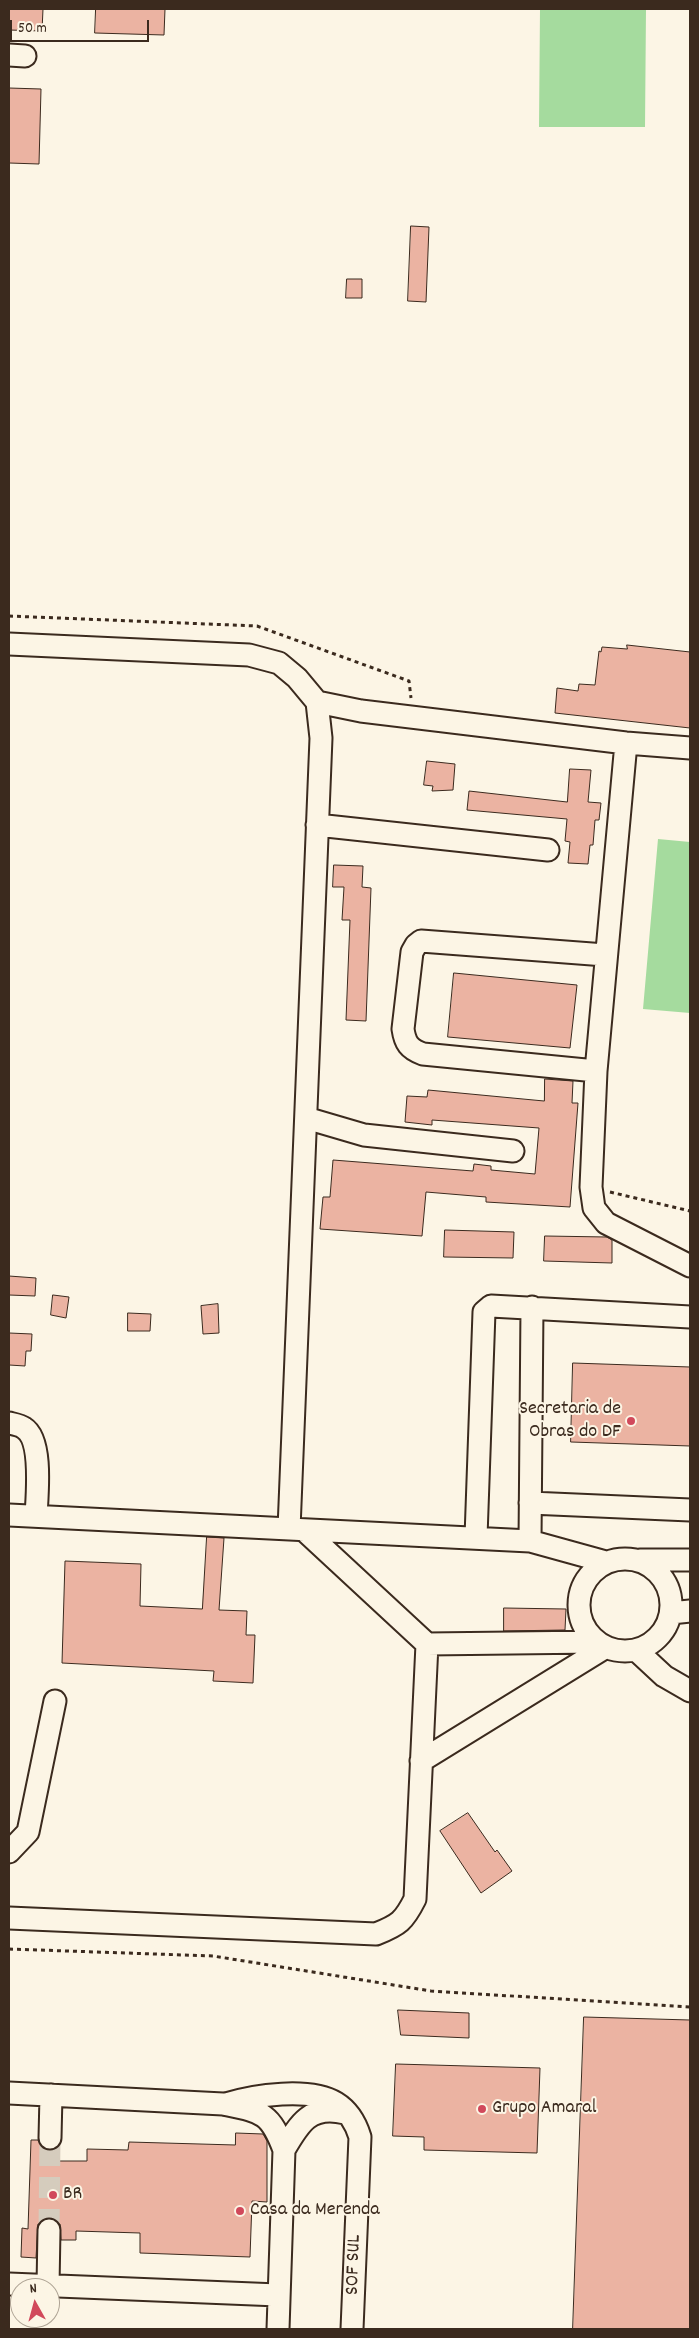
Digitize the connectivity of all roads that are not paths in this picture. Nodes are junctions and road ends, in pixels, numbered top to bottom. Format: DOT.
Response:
graph roads {
  1 [pos="9,644"];
  2 [pos="317,702"];
  3 [pos="626,743"];
  4 [pos="690,748"];
  5 [pos="317,825"];
  6 [pos="548,850"];
  7 [pos="606,955"];
  8 [pos="596,1071"];
  9 [pos="306,1118"];
  10 [pos="513,1151"];
  11 [pos="690,1266"];
  12 [pos="532,1308"];
  13 [pos="690,1317"];
  14 [pos="9,1423"];
  15 [pos="530,1503"];
  16 [pos="690,1510"];
  17 [pos="9,1515"];
  18 [pos="36,1516"];
  19 [pos="296,1529"];
  20 [pos="476,1537"];
  21 [pos="530,1541"];
  22 [pos="640,1560"];
  23 [pos="690,1560"];
  24 [pos="606,1562"];
  25 [pos="681,1612"];
  26 [pos="427,1644"];
  27 [pos="601,1644"];
  28 [pos="636,1650"];
  29 [pos="690,1691"];
  30 [pos="55,1701"];
  31 [pos="421,1761"];
  32 [pos="9,1852"];
  33 [pos="9,1918"];
  34 [pos="9,2093"];
  35 [pos="51,2095"];
  36 [pos="223,2104"];
  37 [pos="348,2113"];
  38 [pos="50,2138"];
  39 [pos="284,2150"];
  40 [pos="49,2230"];
  41 [pos="48,2278"];
  42 [pos="60,2286"];
  43 [pos="278,2295"];
  44 [pos="278,2329"];
  45 [pos="352,2329"];
  1 -- 2 [label="street"];
  2 -- 3 [label="street"];
  2 -- 5 [label="street"];
  3 -- 4 [label="street"];
  3 -- 7 [label="street"];
  5 -- 6 [label="street"];
  5 -- 9 [label="street"];
  7 -- 8 [label="street"];
  7 -- 8 [label="street"];
  8 -- 11 [label="street"];
  9 -- 10 [label="street"];
  9 -- 19 [label="street"];
  12 -- 13 [label="street"];
  12 -- 15 [label="street"];
  12 -- 20 [label="street"];
  14 -- 18 [label="street"];
  15 -- 16 [label="street"];
  15 -- 21 [label="street"];
  17 -- 18 [label="street"];
  18 -- 19 [label="street"];
  19 -- 20 [label="street"];
  19 -- 26 [label="street"];
  20 -- 21 [label="street"];
  21 -- 24 [label="street"];
  22 -- 23 [label="street"];
  22 -- 24 [label="street"];
  22 -- 25 [label="street"];
  24 -- 27 [label="street"];
  25 -- 28 [label="street"];
  26 -- 27 [label="street"];
  26 -- 31 [label="street"];
  27 -- 28 [label="street"];
  27 -- 31 [label="street"];
  28 -- 29 [label="street"];
  30 -- 32 [label="street"];
  31 -- 33 [label="street"];
  34 -- 35 [label="street"];
  35 -- 36 [label="street"];
  35 -- 38 [label="street"];
  36 -- 37 [label="street"];
  36 -- 39 [label="street"];
  37 -- 39 [label="street"];
  37 -- 45 [label="street, SOF SUL"];
  39 -- 43 [label="street"];
  40 -- 41 [label="street"];
  42 -- 43 [label="street"];
  43 -- 44 [label="street"];
}
